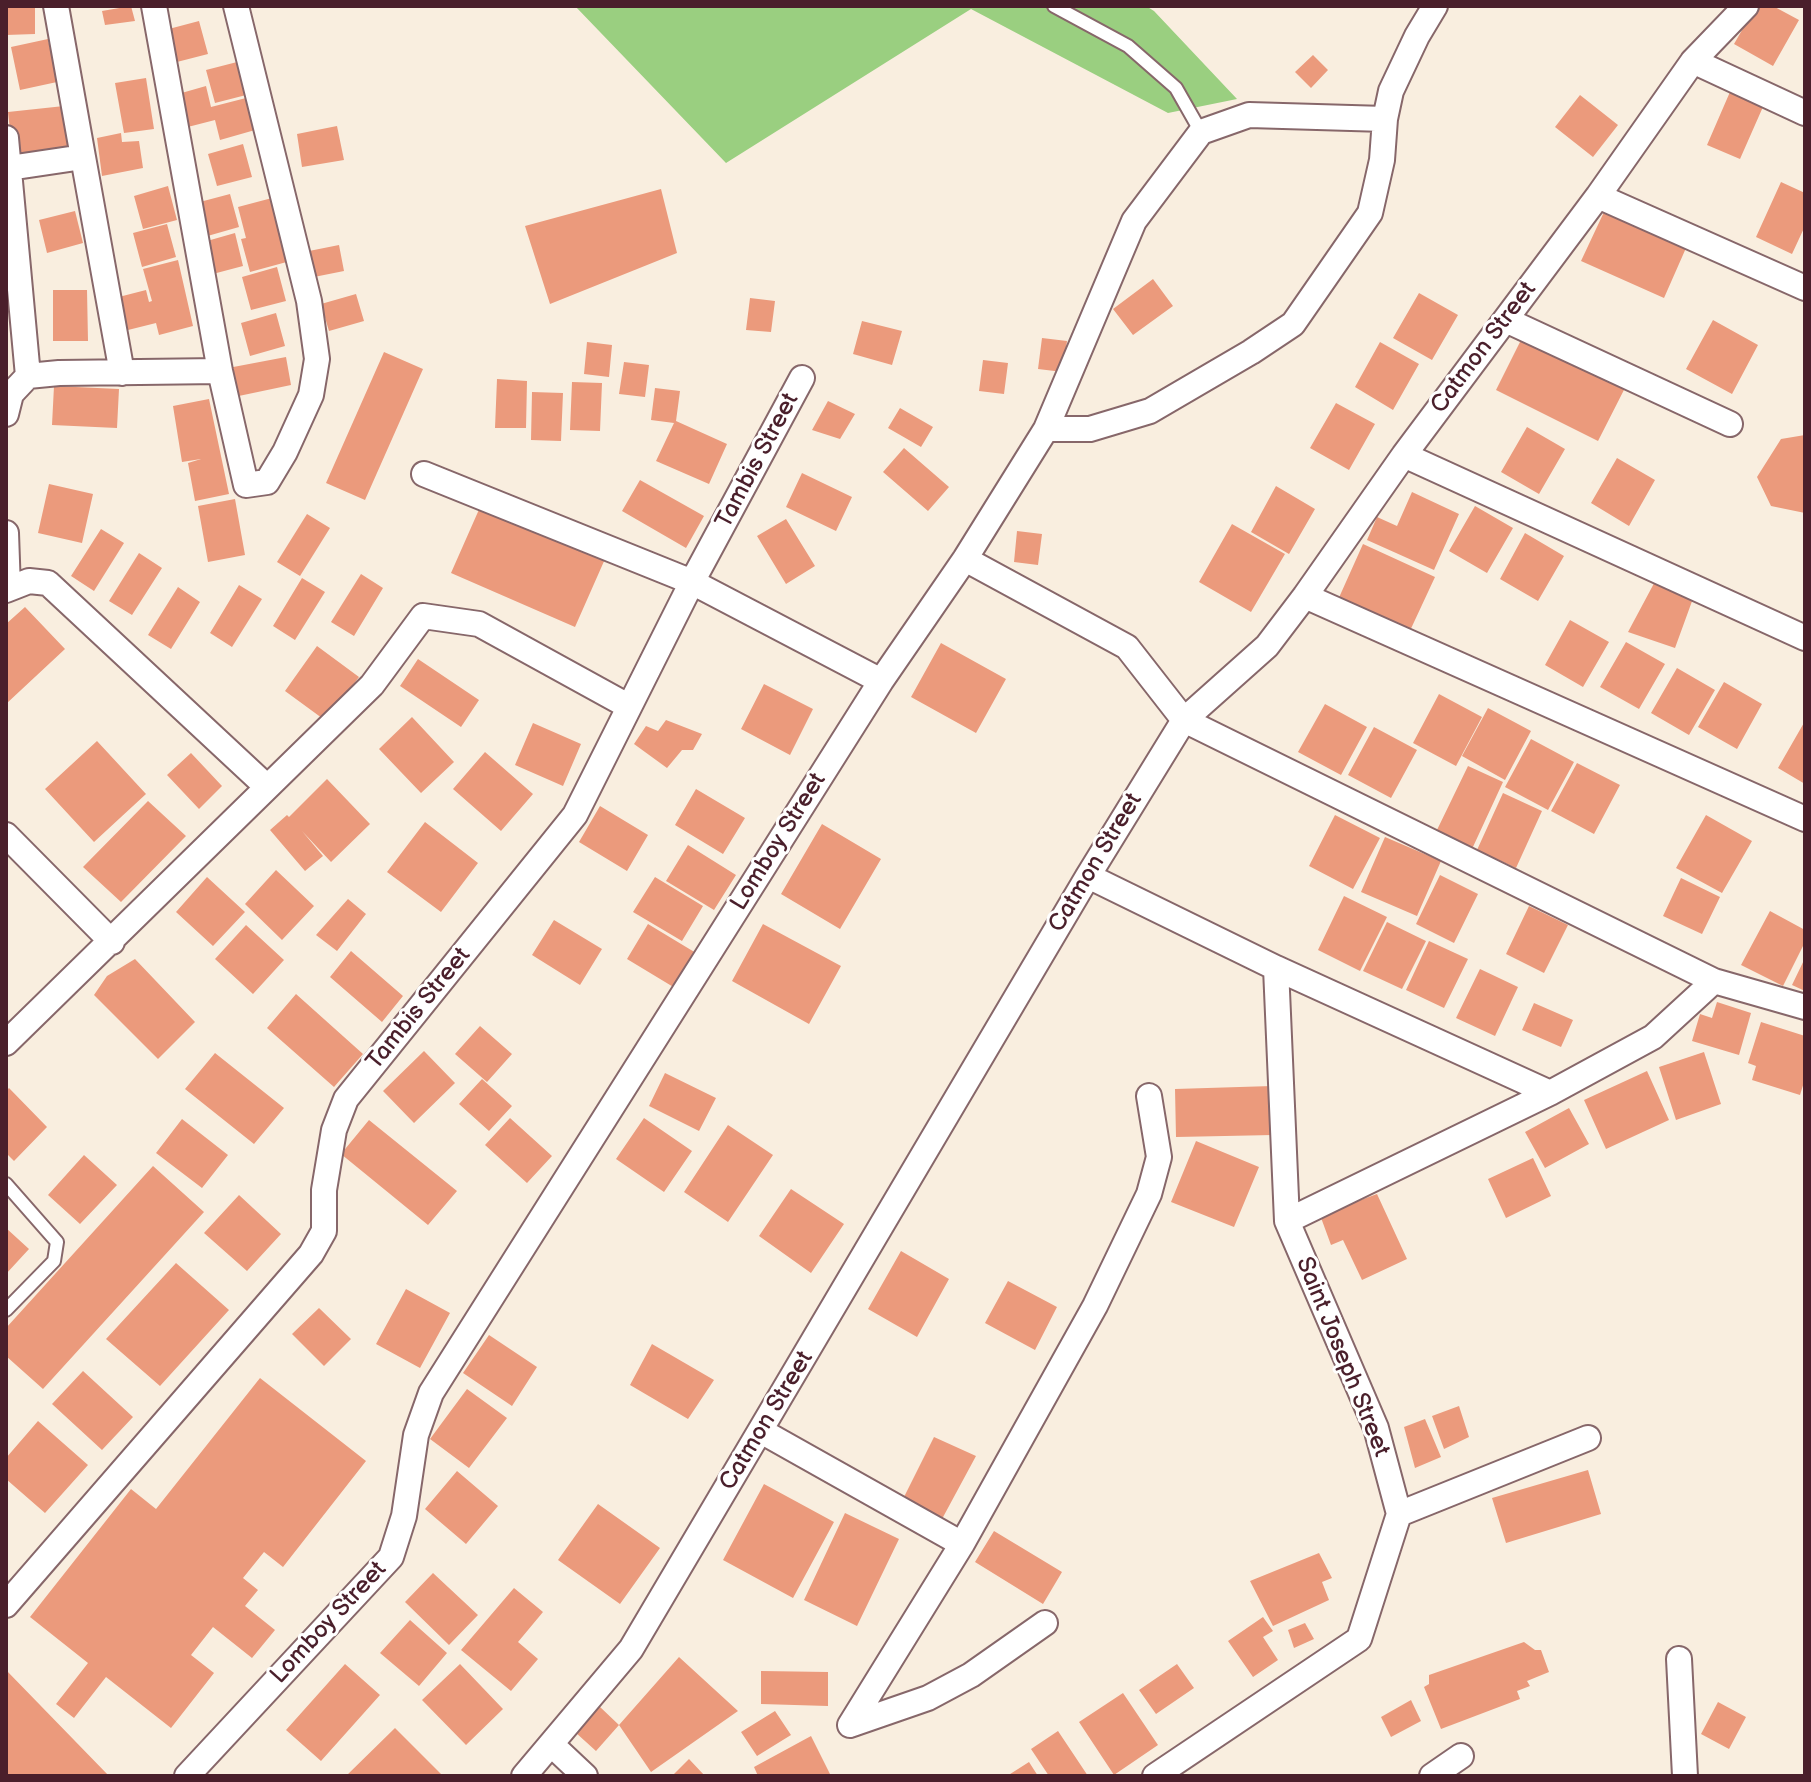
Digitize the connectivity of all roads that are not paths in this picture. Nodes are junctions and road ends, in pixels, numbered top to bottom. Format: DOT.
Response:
graph roads {
  1 [pos="56,6"];
  2 [pos="154,6"];
  3 [pos="236,6"];
  4 [pos="1054,6"];
  5 [pos="1435,6"];
  6 [pos="1746,6"];
  7 [pos="1693,61"];
  8 [pos="1805,113"];
  9 [pos="1385,119"];
  10 [pos="1201,132"];
  11 [pos="6,138"];
  12 [pos="83,157"];
  13 [pos="9,168"];
  14 [pos="1598,196"];
  15 [pos="1805,288"];
  16 [pos="1506,320"];
  17 [pos="220,371"];
  18 [pos="122,373"];
  19 [pos="28,376"];
  20 [pos="802,378"];
  21 [pos="6,414"];
  22 [pos="1730,424"];
  23 [pos="1046,429"];
  24 [pos="1404,455"];
  25 [pos="424,474"];
  26 [pos="6,533"];
  27 [pos="965,559"];
  28 [pos="692,582"];
  29 [pos="7,590"];
  30 [pos="1305,596"];
  31 [pos="1805,638"];
  32 [pos="881,681"];
  33 [pos="628,706"];
  34 [pos="1184,720"];
  35 [pos="266,786"];
  36 [pos="1805,819"];
  37 [pos="6,835"];
  38 [pos="1088,876"];
  39 [pos="112,942"];
  40 [pos="1276,968"];
  41 [pos="1714,981"];
  42 [pos="1805,1007"];
  43 [pos="6,1043"];
  44 [pos="1550,1093"];
  45 [pos="1149,1096"];
  46 [pos="6,1184"];
  47 [pos="1287,1221"];
  48 [pos="6,1310"];
  49 [pos="761,1431"];
  50 [pos="1588,1438"];
  51 [pos="1399,1514"];
  52 [pos="962,1544"];
  53 [pos="6,1605"];
  54 [pos="1045,1623"];
  55 [pos="1679,1659"];
  56 [pos="552,1745"];
  57 [pos="1461,1756"];
  58 [pos="187,1776"];
  59 [pos="524,1776"];
  60 [pos="585,1776"];
  61 [pos="1155,1776"];
  62 [pos="1432,1776"];
  63 [pos="1685,1776"];
  1 -- 12 [label="street"];
  2 -- 17 [label="street"];
  3 -- 17 [label="street"];
  4 -- 10 [label="lane"];
  5 -- 9 [label="street"];
  6 -- 7 [label="street, Catmon Street"];
  7 -- 8 [label="street"];
  7 -- 14 [label="street, Catmon Street"];
  9 -- 10 [label="street"];
  9 -- 23 [label="street"];
  10 -- 23 [label="street, Lomboy Street"];
  11 -- 13 [label="street"];
  12 -- 13 [label="street"];
  12 -- 18 [label="street"];
  13 -- 19 [label="street"];
  14 -- 15 [label="street"];
  14 -- 16 [label="street, Catmon Street"];
  16 -- 22 [label="street"];
  16 -- 24 [label="street, Catmon Street"];
  17 -- 18 [label="street"];
  18 -- 19 [label="street"];
  19 -- 21 [label="street"];
  20 -- 28 [label="street, Tambis Street"];
  23 -- 27 [label="street, Lomboy Street"];
  24 -- 30 [label="street, Catmon Street"];
  24 -- 31 [label="street"];
  25 -- 28 [label="street"];
  26 -- 29 [label="street"];
  27 -- 32 [label="street, Lomboy Street"];
  27 -- 34 [label="street"];
  28 -- 32 [label="street"];
  28 -- 33 [label="street, Tambis Street"];
  29 -- 35 [label="street"];
  30 -- 34 [label="street, Catmon Street"];
  30 -- 36 [label="street"];
  32 -- 58 [label="street, Lomboy Street"];
  33 -- 35 [label="street"];
  33 -- 53 [label="street, Tambis Street"];
  34 -- 38 [label="street, Catmon Street"];
  34 -- 41 [label="street"];
  35 -- 39 [label="street"];
  37 -- 39 [label="street"];
  38 -- 40 [label="street"];
  38 -- 49 [label="street, Catmon Street"];
  39 -- 43 [label="street"];
  40 -- 44 [label="street"];
  40 -- 47 [label="street, Saint Joseph Street"];
  41 -- 42 [label="street"];
  41 -- 44 [label="street"];
  44 -- 47 [label="street"];
  45 -- 52 [label="street"];
  46 -- 48 [label="lane"];
  47 -- 51 [label="street, Saint Joseph Street"];
  49 -- 52 [label="street"];
  49 -- 56 [label="street, Catmon Street"];
  50 -- 51 [label="street"];
  51 -- 61 [label="street"];
  52 -- 54 [label="street"];
  55 -- 63 [label="street"];
  56 -- 59 [label="street, Catmon Street"];
  56 -- 60 [label="street"];
  57 -- 62 [label="street"];
}
